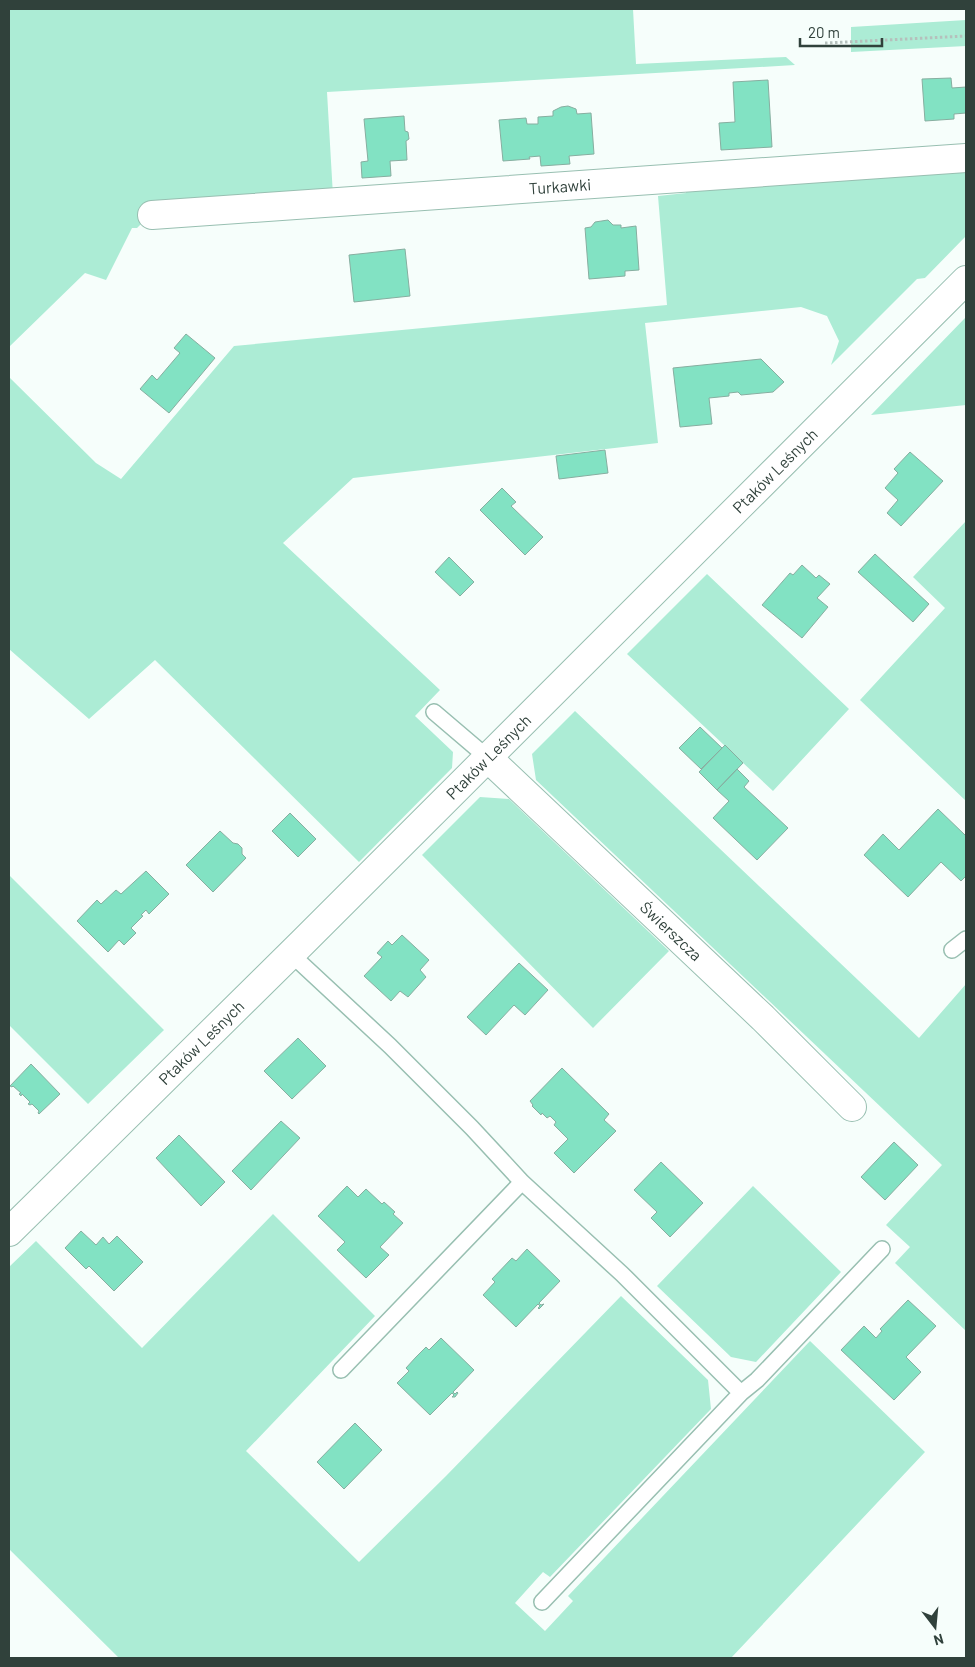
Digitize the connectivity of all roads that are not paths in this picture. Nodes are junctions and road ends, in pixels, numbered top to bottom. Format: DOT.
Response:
graph roads {
  1 [pos="966,158"];
  2 [pos="152,215"];
  3 [pos="966,280"];
  4 [pos="434,712"];
  5 [pos="488,758"];
  6 [pos="966,938"];
  7 [pos="952,950"];
  8 [pos="291,954"];
  9 [pos="852,1107"];
  10 [pos="522,1182"];
  11 [pos="9,1232"];
  12 [pos="882,1249"];
  13 [pos="341,1370"];
  14 [pos="741,1393"];
  15 [pos="542,1602"];
  1 -- 2 [label="street, Turkawki"];
  3 -- 5 [label="street, Ptaków Leśnych"];
  4 -- 5 [label="lane"];
  5 -- 8 [label="street, Ptaków Leśnych"];
  5 -- 9 [label="street, Świerszcza"];
  6 -- 7 [label="lane"];
  8 -- 10 [label="lane"];
  8 -- 11 [label="street, Ptaków Leśnych"];
  10 -- 13 [label="lane"];
  10 -- 14 [label="lane"];
  12 -- 14 [label="lane"];
  14 -- 15 [label="lane"];
}
